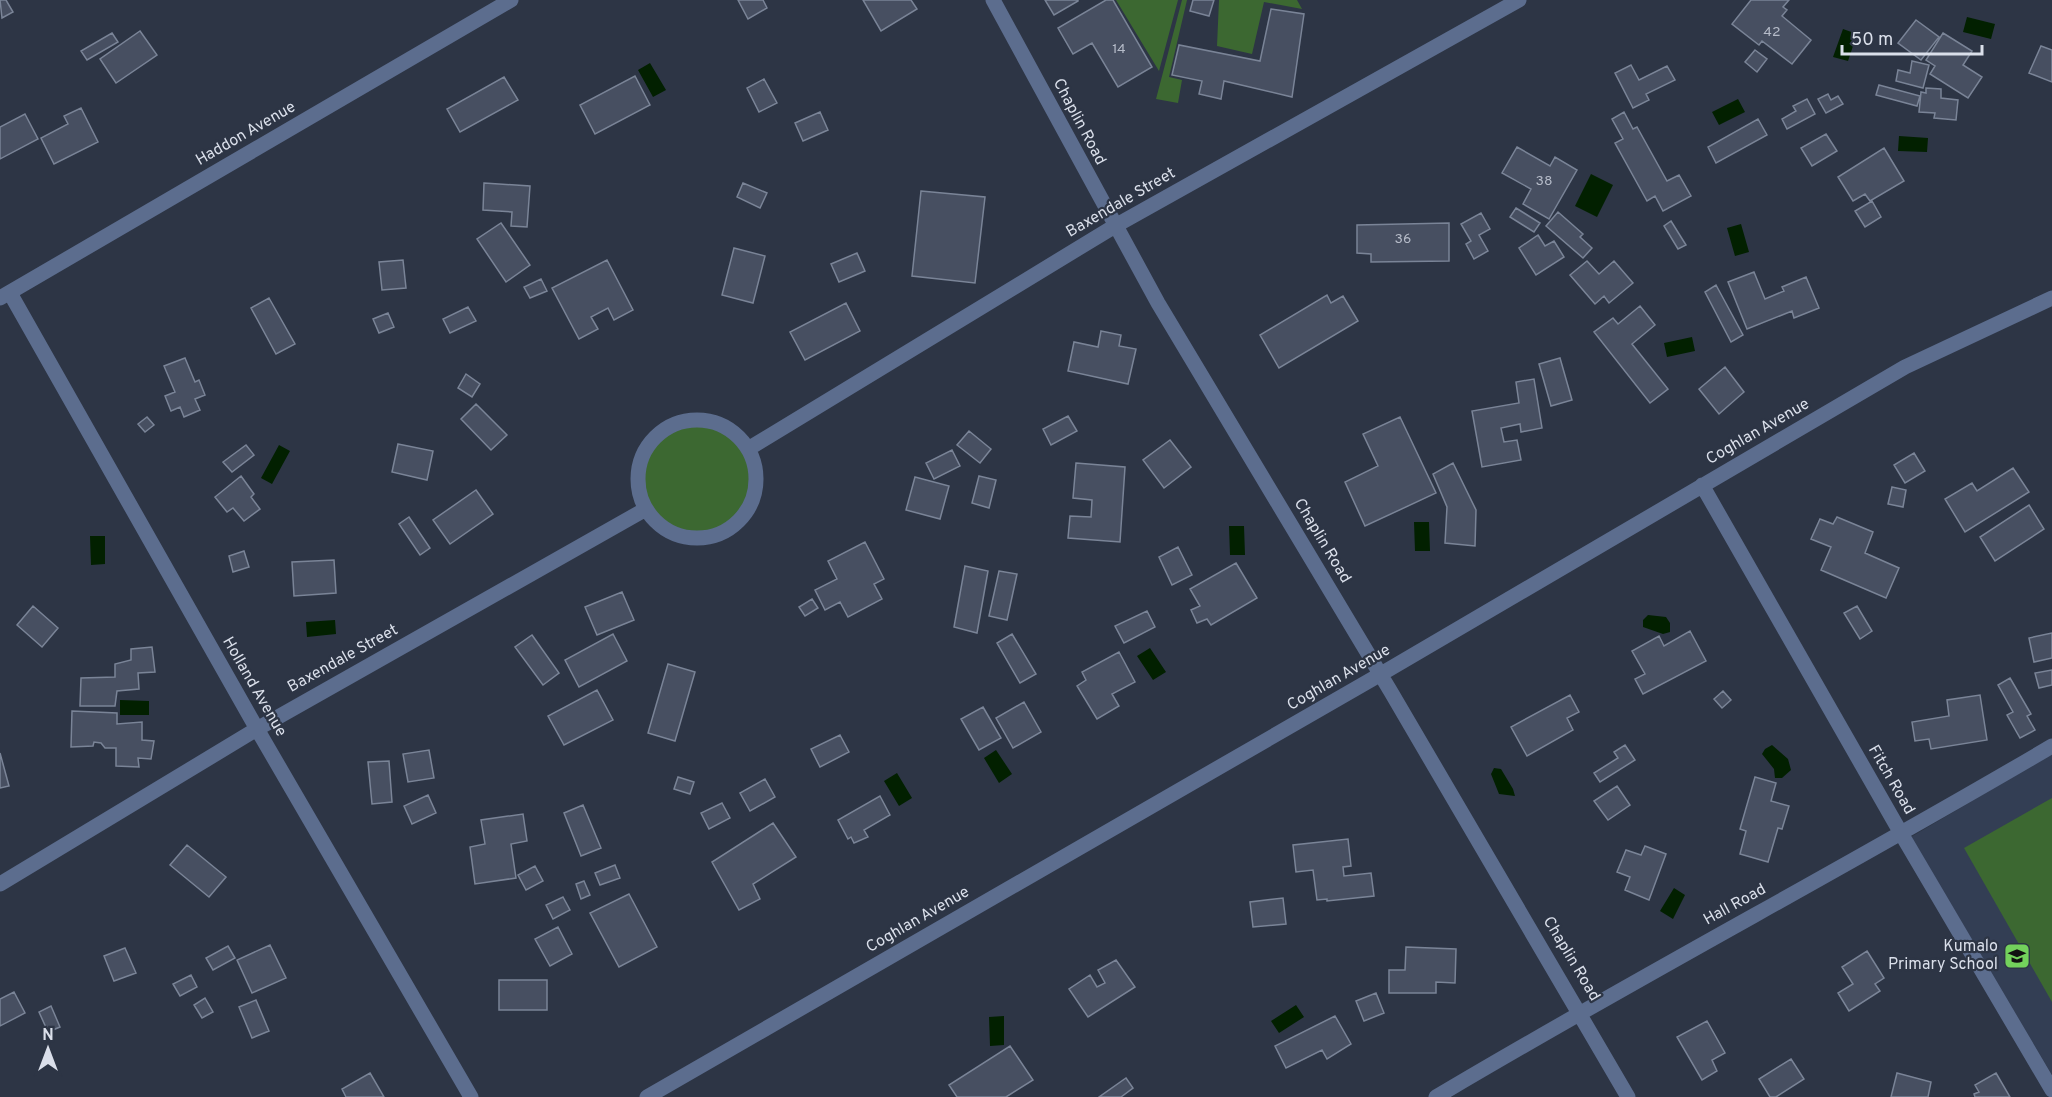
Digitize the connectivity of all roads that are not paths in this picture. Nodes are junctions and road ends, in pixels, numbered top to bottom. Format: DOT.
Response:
graph roads {
  1 [pos="511,0"];
  2 [pos="993,0"];
  3 [pos="1519,0"];
  4 [pos="1115,226"];
  5 [pos="5,296"];
  6 [pos="2052,297"];
  7 [pos="748,448"];
  8 [pos="1702,485"];
  9 [pos="646,509"];
  10 [pos="1381,674"];
  11 [pos="257,729"];
  12 [pos="2052,746"];
  13 [pos="1902,835"];
  14 [pos="0,884"];
  15 [pos="1580,1011"];
  16 [pos="2052,1090"];
  17 [pos="471,1097"];
  18 [pos="647,1097"];
  19 [pos="1436,1097"];
  20 [pos="1628,1097"];
  1 -- 5 [label="street, Haddon Avenue"];
  2 -- 4 [label="street, Chaplin Road"];
  3 -- 4 [label="street, Baxendale Street"];
  4 -- 7 [label="street, Baxendale Street"];
  4 -- 10 [label="street, Chaplin Road"];
  5 -- 11 [label="street, Holland Avenue"];
  6 -- 8 [label="street, Coghlan Avenue"];
  7 -- 9 [label="street"];
  7 -- 9 [label="street"];
  8 -- 10 [label="street, Coghlan Avenue"];
  8 -- 13 [label="street, Fitch Road"];
  9 -- 11 [label="street, Baxendale Street"];
  10 -- 15 [label="street, Chaplin Road"];
  10 -- 18 [label="street, Coghlan Avenue"];
  11 -- 14 [label="street, Baxendale Street"];
  11 -- 17 [label="street, Holland Avenue"];
  12 -- 13 [label="street, Hall Road"];
  13 -- 15 [label="street, Hall Road"];
  13 -- 16 [label="street, Fitch Road"];
  15 -- 19 [label="street, Hall Road"];
  15 -- 20 [label="street, Chaplin Road"];
}
